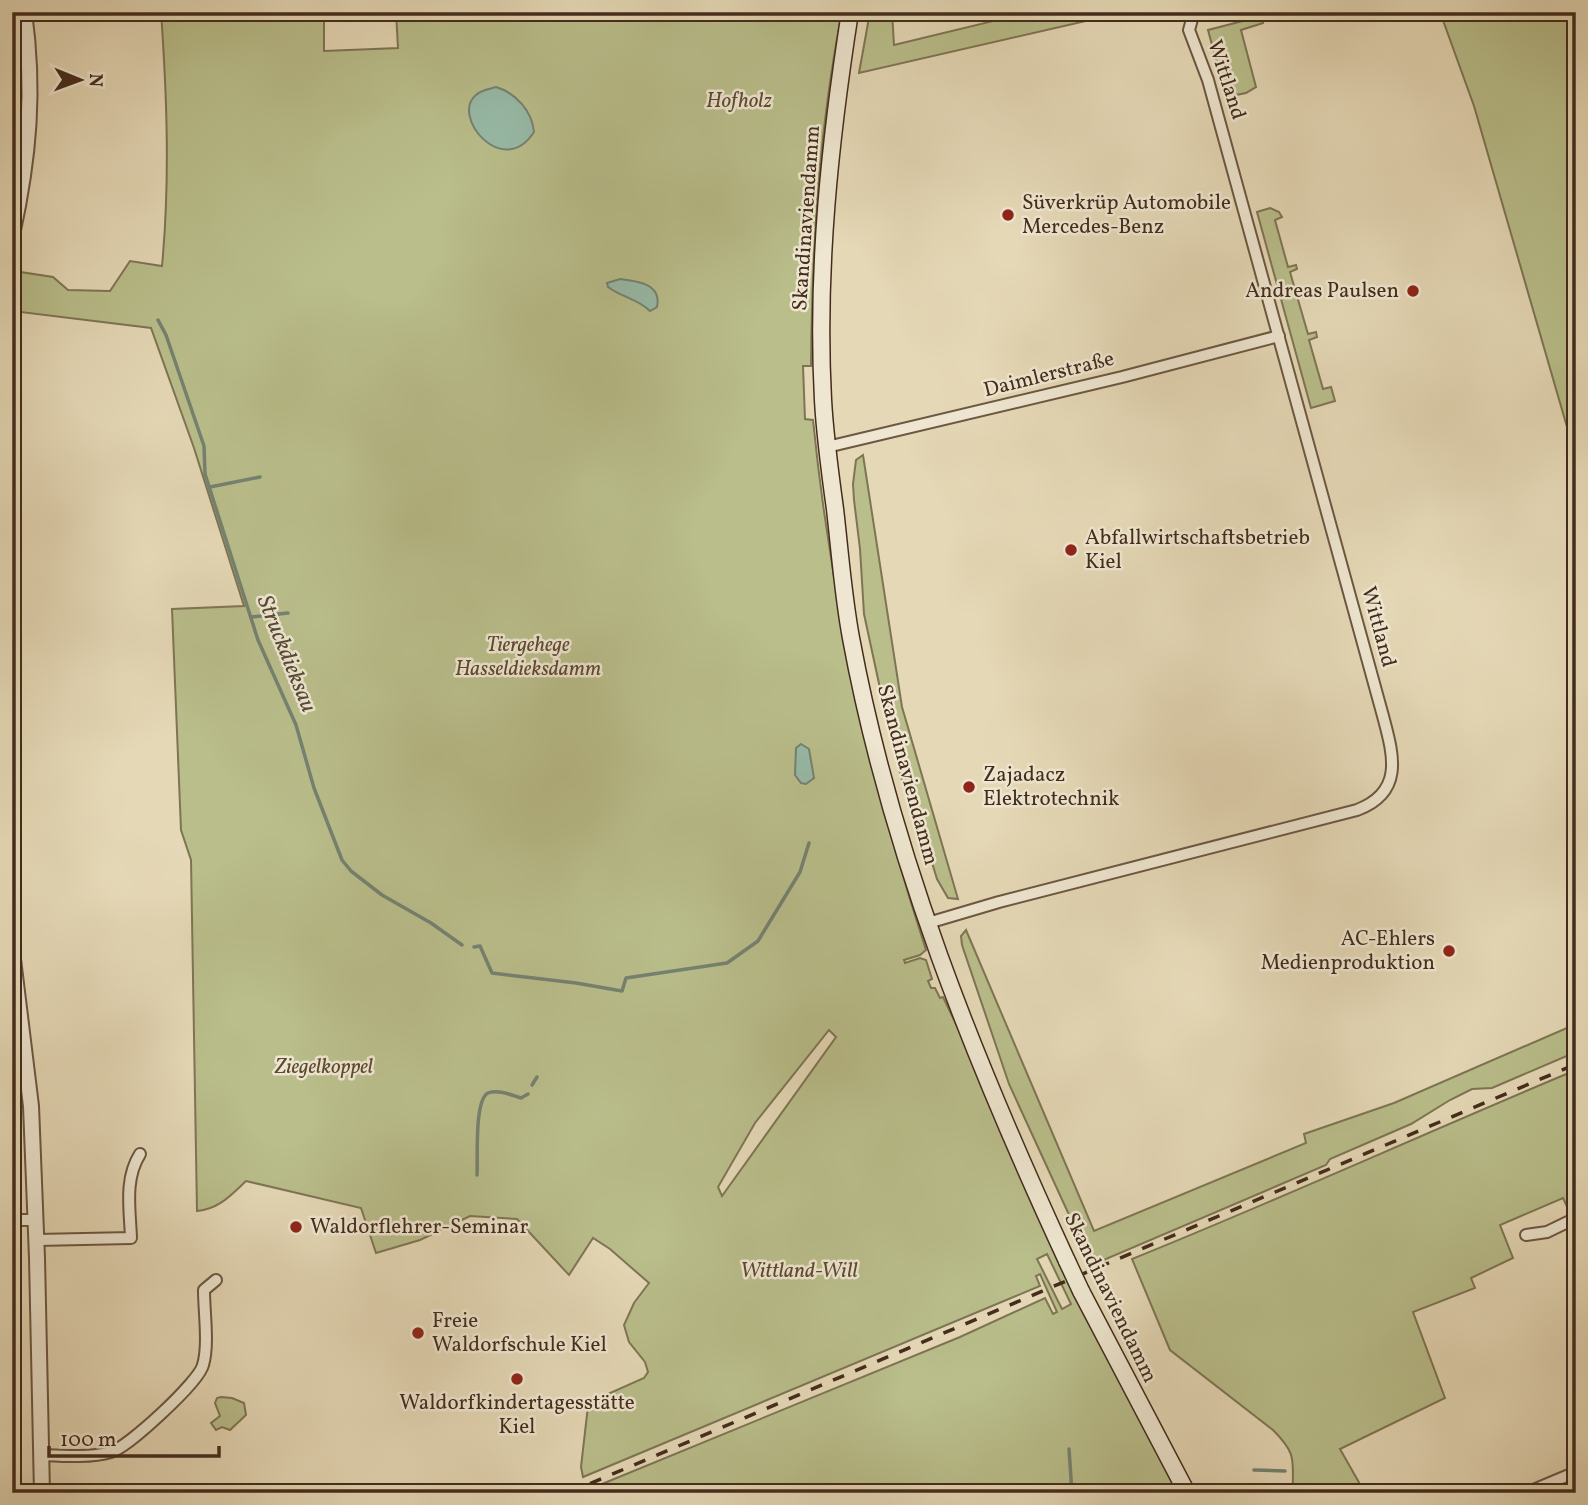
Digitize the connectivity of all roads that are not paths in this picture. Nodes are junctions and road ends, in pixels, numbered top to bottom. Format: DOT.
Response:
graph roads {
  1 [pos="24,12"];
  2 [pos="850,12"];
  3 [pos="1194,12"];
  4 [pos="12,235"];
  5 [pos="1279,336"];
  6 [pos="827,447"];
  7 [pos="928,923"];
  8 [pos="12,951"];
  9 [pos="140,1154"];
  10 [pos="1576,1218"];
  11 [pos="12,1220"];
  12 [pos="36,1220"];
  13 [pos="1526,1235"];
  14 [pos="37,1240"];
  15 [pos="216,1280"];
  16 [pos="41,1455"];
  17 [pos="1576,1472"];
  18 [pos="42,1493"];
  19 [pos="1187,1493"];
  20 [pos="1526,1493"];
  1 -- 4 [label="street"];
  2 -- 6 [label="main road, Skandinaviendamm"];
  3 -- 5 [label="street, Wittland"];
  5 -- 6 [label="street, Daimlerstraße"];
  5 -- 7 [label="street, Wittland"];
  6 -- 7 [label="main road, Skandinaviendamm"];
  7 -- 19 [label="main road, Skandinaviendamm, bridge"];
  8 -- 12 [label="street"];
  9 -- 14 [label="street"];
  10 -- 13 [label="street"];
  11 -- 12 [label="street"];
  12 -- 14 [label="street"];
  14 -- 16 [label="street"];
  15 -- 16 [label="street"];
  16 -- 18 [label="street"];
  17 -- 20 [label="street"];
}
